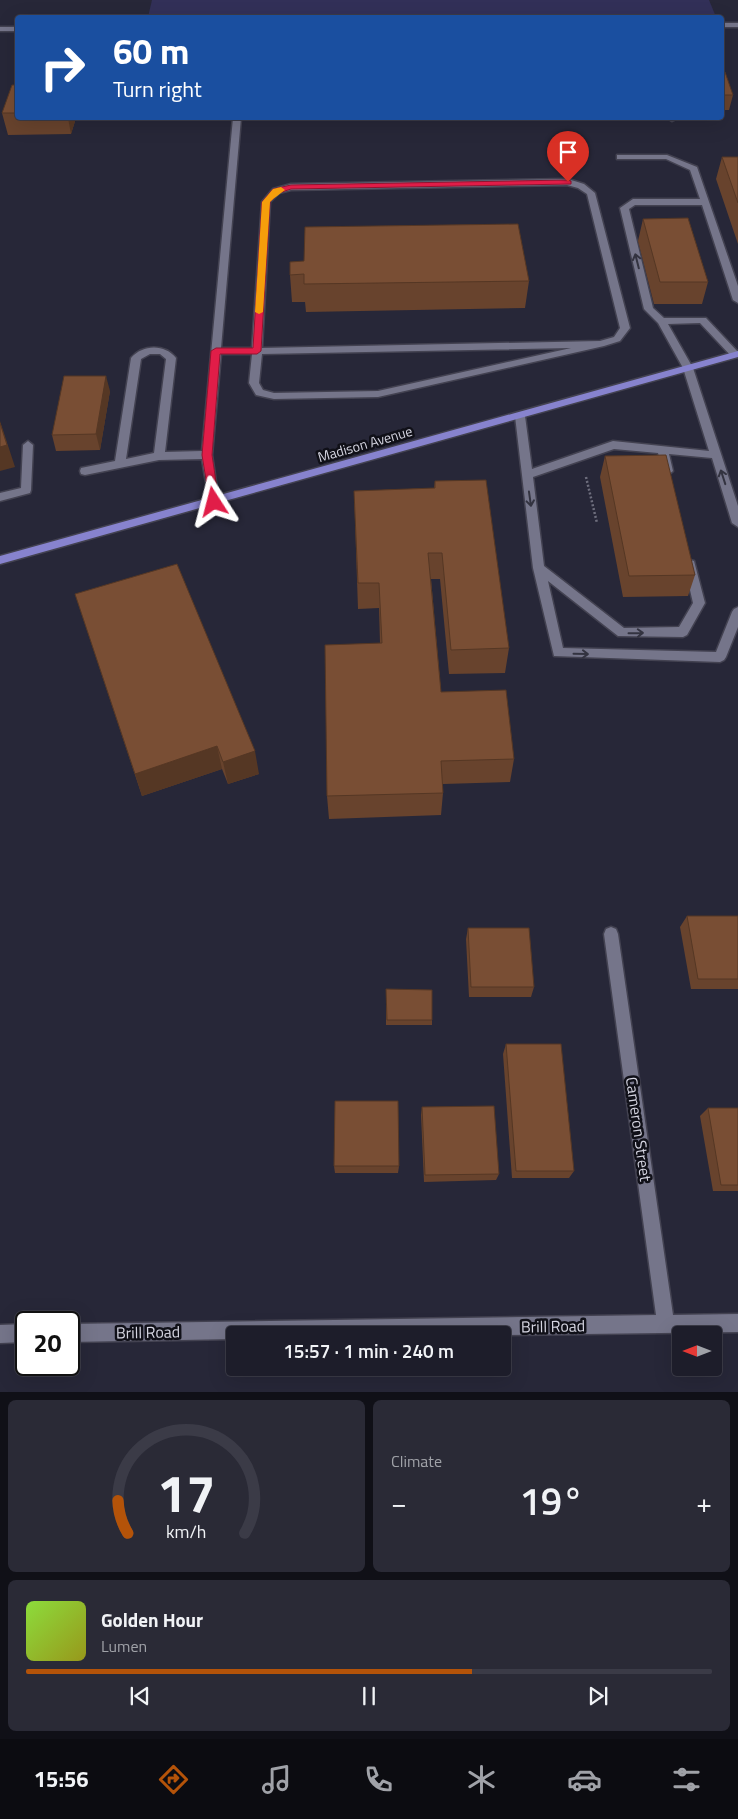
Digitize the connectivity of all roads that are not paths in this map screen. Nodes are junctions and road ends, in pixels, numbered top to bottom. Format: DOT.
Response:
graph roads {
  1 [pos="724,25"];
  2 [pos="738,25"];
  3 [pos="0,29"];
  4 [pos="15,29"];
  5 [pos="237,120"];
  6 [pos="620,157"];
  7 [pos="704,202"];
  8 [pos="729,274"];
  9 [pos="738,283"];
  10 [pos="738,300"];
  11 [pos="662,321"];
  12 [pos="601,344"];
  13 [pos="216,351"];
  14 [pos="257,351"];
  15 [pos="736,354"];
  16 [pos="688,368"];
  17 [pos="520,416"];
  18 [pos="28,445"];
  19 [pos="663,450"];
  20 [pos="207,455"];
  21 [pos="716,455"];
  22 [pos="159,456"];
  23 [pos="120,464"];
  24 [pos="85,470"];
  25 [pos="527,475"];
  26 [pos="670,479"];
  27 [pos="0,497"];
  28 [pos="214,502"];
  29 [pos="738,524"];
  30 [pos="688,555"];
  31 [pos="0,560"];
  32 [pos="540,568"];
  33 [pos="738,612"];
  34 [pos="611,934"];
  35 [pos="738,1323"];
  36 [pos="666,1324"];
  37 [pos="15,1333"];
  38 [pos="80,1333"];
  39 [pos="0,1334"];
  1 -- 2 [label="street"];
  3 -- 4 [label="street"];
  5 -- 13 [label="street"];
  6 -- 7 [label="street"];
  7 -- 8 [label="street"];
  11 -- 7 [label="street, one-way"];
  8 -- 9 [label="street"];
  8 -- 10 [label="street"];
  11 -- 15 [label="street"];
  11 -- 16 [label="street"];
  12 -- 14 [label="street"];
  12 -- 14 [label="street"];
  12 -- 14 [label="street"];
  13 -- 14 [label="street"];
  13 -- 20 [label="street"];
  15 -- 16 [label="main road, Madison Avenue"];
  16 -- 17 [label="main road, Madison Avenue"];
  16 -- 21 [label="street"];
  17 -- 25 [label="street"];
  17 -- 28 [label="main road, Madison Avenue"];
  18 -- 27 [label="street"];
  19 -- 21 [label="street"];
  19 -- 25 [label="street"];
  19 -- 26 [label="street"];
  20 -- 22 [label="street"];
  20 -- 28 [label="street"];
  29 -- 21 [label="street, one-way"];
  22 -- 23 [label="street"];
  22 -- 23 [label="street"];
  23 -- 24 [label="street"];
  25 -- 32 [label="street, one-way"];
  28 -- 31 [label="main road, Madison Avenue"];
  32 -- 30 [label="street, one-way"];
  32 -- 33 [label="street, one-way"];
  34 -- 36 [label="street, Cameron Street"];
  35 -- 36 [label="street, Brill Road"];
  36 -- 38 [label="street, Brill Road"];
  37 -- 39 [label="street"];
}
